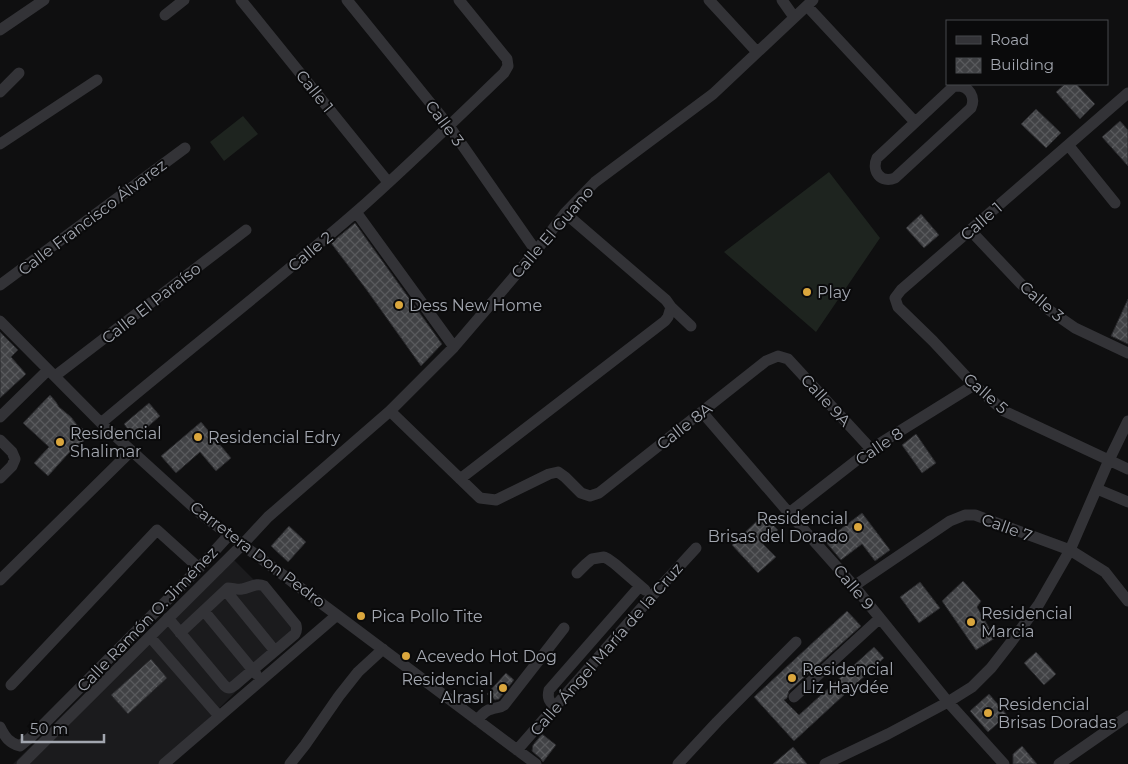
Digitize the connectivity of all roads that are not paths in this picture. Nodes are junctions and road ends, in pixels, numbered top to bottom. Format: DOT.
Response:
graph roads {
  1 [pos="44,0"];
  2 [pos="184,0"];
  3 [pos="242,0"];
  4 [pos="347,0"];
  5 [pos="458,0"];
  6 [pos="709,0"];
  7 [pos="782,0"];
  8 [pos="810,3"];
  9 [pos="165,15"];
  10 [pos="794,17"];
  11 [pos="0,30"];
  12 [pos="757,52"];
  13 [pos="19,73"];
  14 [pos="97,80"];
  15 [pos="0,92"];
  16 [pos="1128,93"];
  17 [pos="915,122"];
  18 [pos="449,126"];
  19 [pos="0,144"];
  20 [pos="1069,146"];
  21 [pos="185,148"];
  22 [pos="388,182"];
  23 [pos="1114,203"];
  24 [pos="356,212"];
  25 [pos="565,213"];
  26 [pos="246,230"];
  27 [pos="970,230"];
  28 [pos="536,251"];
  29 [pos="0,286"];
  30 [pos="895,298"];
  31 [pos="671,307"];
  32 [pos="0,321"];
  33 [pos="691,326"];
  34 [pos="454,347"];
  35 [pos="1128,353"];
  36 [pos="778,356"];
  37 [pos="51,373"];
  38 [pos="974,385"];
  39 [pos="390,411"];
  40 [pos="702,412"];
  41 [pos="0,417"];
  42 [pos="1128,421"];
  43 [pos="101,423"];
  44 [pos="0,440"];
  45 [pos="871,449"];
  46 [pos="131,451"];
  47 [pos="1110,460"];
  48 [pos="1128,469"];
  49 [pos="0,478"];
  50 [pos="460,479"];
  51 [pos="1097,489"];
  52 [pos="1128,502"];
  53 [pos="789,513"];
  54 [pos="228,535"];
  55 [pos="243,544"];
  56 [pos="696,548"];
  57 [pos="1070,550"];
  58 [pos="199,568"];
  59 [pos="577,573"];
  60 [pos="0,580"];
  61 [pos="640,586"];
  62 [pos="854,586"];
  63 [pos="226,591"];
  64 [pos="652,596"];
  65 [pos="1127,598"];
  66 [pos="204,611"];
  67 [pos="338,615"];
  68 [pos="168,618"];
  69 [pos="880,618"];
  70 [pos="564,628"];
  71 [pos="180,633"];
  72 [pos="150,637"];
  73 [pos="796,642"];
  74 [pos="383,649"];
  75 [pos="275,651"];
  76 [pos="253,670"];
  77 [pos="261,680"];
  78 [pos="11,684"];
  79 [pos="794,697"];
  80 [pos="948,702"];
  81 [pos="555,707"];
  82 [pos="219,716"];
  83 [pos="1128,716"];
  84 [pos="477,720"];
  85 [pos="0,727"];
  86 [pos="517,750"];
  87 [pos="22,764"];
  88 [pos="164,764"];
  89 [pos="290,764"];
  90 [pos="536,764"];
  91 [pos="678,764"];
  92 [pos="825,764"];
  93 [pos="1004,764"];
  94 [pos="1059,764"];
  1 -- 11 [label="street"];
  2 -- 9 [label="street"];
  3 -- 22 [label="street, Calle 1"];
  4 -- 18 [label="street, Calle 3"];
  5 -- 18 [label="street, Calle 2"];
  6 -- 12 [label="street"];
  7 -- 10 [label="street"];
  8 -- 10 [label="street, Calle El Guano"];
  8 -- 17 [label="street"];
  10 -- 12 [label="street, Calle El Guano"];
  12 -- 25 [label="street, Calle El Guano"];
  13 -- 15 [label="street"];
  14 -- 19 [label="street"];
  16 -- 20 [label="street, Calle 1"];
  17 -- 17 [label="street"];
  18 -- 22 [label="street, Calle 2"];
  18 -- 28 [label="street, Calle 3"];
  20 -- 23 [label="street"];
  20 -- 27 [label="street, Calle 1"];
  21 -- 29 [label="street, Calle Francisco Álvarez"];
  22 -- 24 [label="street, Calle 2"];
  24 -- 34 [label="street"];
  24 -- 43 [label="street, Calle 2"];
  25 -- 28 [label="street, Calle El Guano"];
  25 -- 31 [label="street"];
  26 -- 37 [label="street, Calle El Paraíso"];
  27 -- 30 [label="street, Calle 1"];
  27 -- 35 [label="street, Calle 3"];
  28 -- 34 [label="street, Calle El Guano"];
  30 -- 38 [label="street, Calle 5"];
  31 -- 33 [label="street"];
  31 -- 50 [label="street"];
  32 -- 37 [label="street, Carretera Don Pedro"];
  34 -- 39 [label="street, Calle El Guano"];
  36 -- 40 [label="street, Calle 8A"];
  36 -- 45 [label="street, Calle 9A"];
  37 -- 41 [label="street, Calle El Paraíso"];
  37 -- 43 [label="street, Carretera Don Pedro"];
  38 -- 45 [label="street, Calle 8"];
  38 -- 47 [label="street, Calle 5"];
  39 -- 50 [label="street"];
  39 -- 55 [label="street, Calle El Guano"];
  40 -- 50 [label="street, Calle 8A"];
  40 -- 53 [label="street, Calle 9"];
  42 -- 47 [label="street"];
  43 -- 46 [label="street, Carretera Don Pedro"];
  44 -- 49 [label="street"];
  45 -- 53 [label="street, Calle 8"];
  46 -- 54 [label="street, Carretera Don Pedro"];
  46 -- 60 [label="street"];
  47 -- 48 [label="street, Calle 5"];
  47 -- 51 [label="street"];
  51 -- 52 [label="street"];
  51 -- 57 [label="street"];
  53 -- 62 [label="street, Calle 9"];
  54 -- 55 [label="street, Carretera Don Pedro"];
  54 -- 58 [label="street, Calle Ramón O. Jiménez"];
  55 -- 67 [label="street, Carretera Don Pedro"];
  55 -- 68 [label="street, Calle El Guano"];
  56 -- 64 [label="street, Calle Ángel María de la Cruz"];
  57 -- 62 [label="street, Calle 7"];
  57 -- 65 [label="street, Calle 7"];
  57 -- 80 [label="street"];
  58 -- 78 [label="street"];
  58 -- 85 [label="street, Calle Ramón O. Jiménez"];
  59 -- 61 [label="street"];
  61 -- 64 [label="street"];
  61 -- 81 [label="street"];
  62 -- 69 [label="street, Calle 9"];
  63 -- 66 [label="street"];
  63 -- 75 [label="street"];
  63 -- 75 [label="street"];
  64 -- 81 [label="street, Calle Ángel María de la Cruz"];
  66 -- 71 [label="street"];
  66 -- 76 [label="street"];
  67 -- 74 [label="street, Carretera Don Pedro"];
  67 -- 77 [label="street"];
  68 -- 71 [label="street"];
  68 -- 72 [label="street, Calle El Guano"];
  69 -- 79 [label="street"];
  69 -- 80 [label="street, Calle 9"];
  70 -- 84 [label="street"];
  71 -- 76 [label="street"];
  72 -- 82 [label="street"];
  72 -- 87 [label="street, Calle El Guano"];
  73 -- 91 [label="street"];
  74 -- 84 [label="street, Carretera Don Pedro"];
  74 -- 89 [label="street"];
  75 -- 76 [label="street"];
  76 -- 77 [label="street"];
  77 -- 82 [label="street"];
  80 -- 92 [label="street"];
  80 -- 93 [label="street, Calle 9"];
  81 -- 86 [label="street, Calle Ángel María de la Cruz"];
  82 -- 88 [label="street"];
  83 -- 94 [label="street"];
  84 -- 86 [label="street, Carretera Don Pedro"];
  86 -- 90 [label="street, Carretera Don Pedro"];
}
